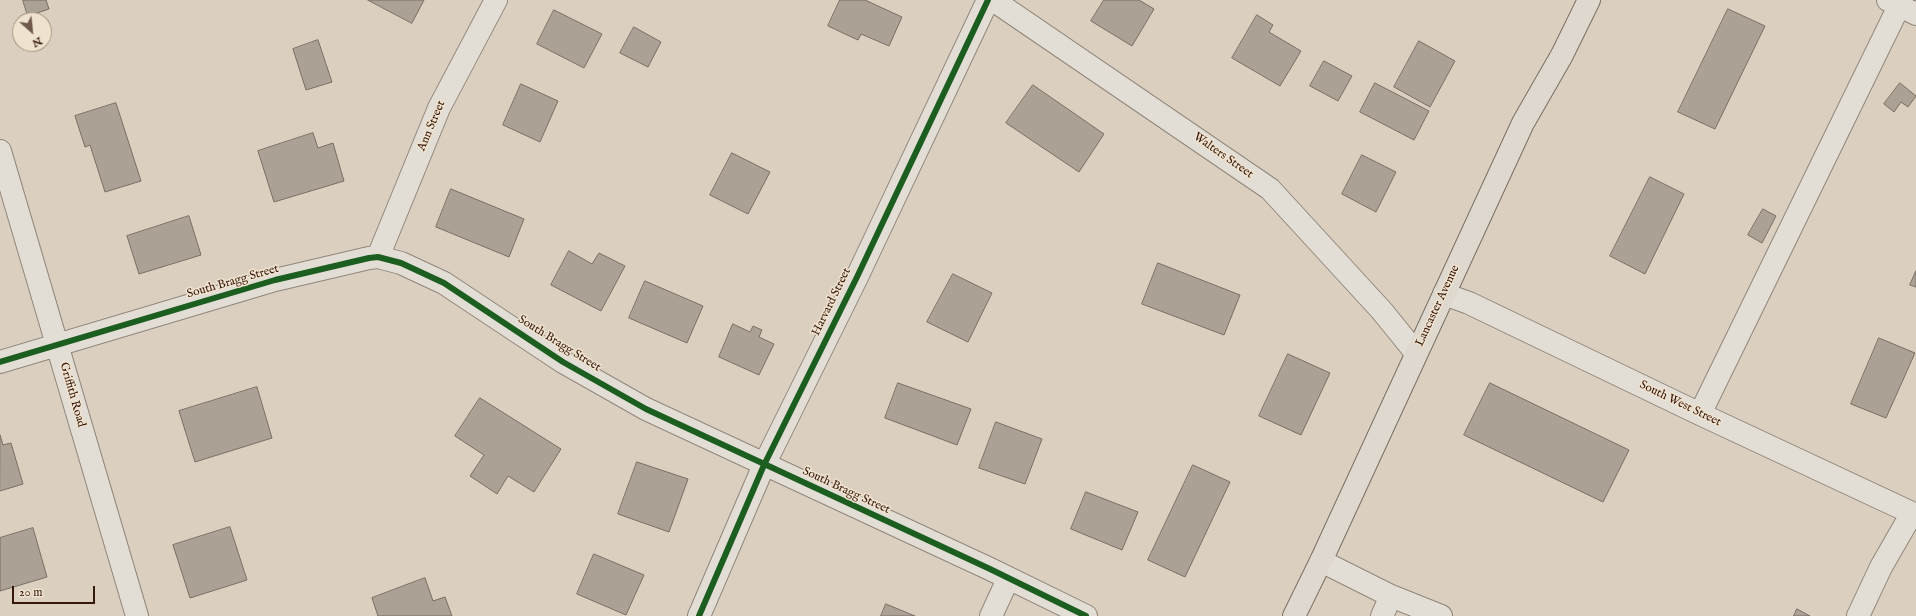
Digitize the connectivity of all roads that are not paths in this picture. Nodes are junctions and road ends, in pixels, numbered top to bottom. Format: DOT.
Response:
graph roads {
  1 [pos="496,0"];
  2 [pos="988,0"];
  3 [pos="993,0"];
  4 [pos="1589,0"];
  5 [pos="1901,5"];
  6 [pos="0,151"];
  7 [pos="378,257"];
  8 [pos="1444,294"];
  9 [pos="57,346"];
  10 [pos="1416,353"];
  11 [pos="0,362"];
  12 [pos="1700,414"];
  13 [pos="764,465"];
  14 [pos="1914,514"];
  15 [pos="1321,561"];
  16 [pos="1008,579"];
  17 [pos="1391,596"];
  18 [pos="137,616"];
  19 [pos="699,616"];
  20 [pos="991,616"];
  21 [pos="1086,616"];
  22 [pos="1294,616"];
  23 [pos="1382,616"];
  24 [pos="1441,616"];
  25 [pos="1858,616"];
  1 -- 7 [label="street, Ann Street"];
  2 -- 13 [label="street, Harvard Street"];
  3 -- 10 [label="street, Walters Street"];
  4 -- 8 [label="main road, Lancaster Avenue"];
  5 -- 12 [label="street"];
  6 -- 9 [label="street, Griffith Road"];
  7 -- 9 [label="street, South Bragg Street"];
  7 -- 13 [label="street, South Bragg Street"];
  8 -- 10 [label="main road, Lancaster Avenue"];
  8 -- 12 [label="street, South West Street"];
  9 -- 11 [label="street, South Bragg Street"];
  9 -- 18 [label="street, Griffith Road"];
  10 -- 15 [label="main road, Lancaster Avenue"];
  12 -- 14 [label="street, South West Street"];
  13 -- 16 [label="street, South Bragg Street"];
  13 -- 19 [label="street, Harvard Street"];
  14 -- 25 [label="street"];
  15 -- 17 [label="street"];
  15 -- 22 [label="main road, Lancaster Avenue"];
  16 -- 20 [label="street"];
  16 -- 21 [label="street, South Bragg Street"];
  17 -- 23 [label="street"];
  17 -- 24 [label="street"];
}
